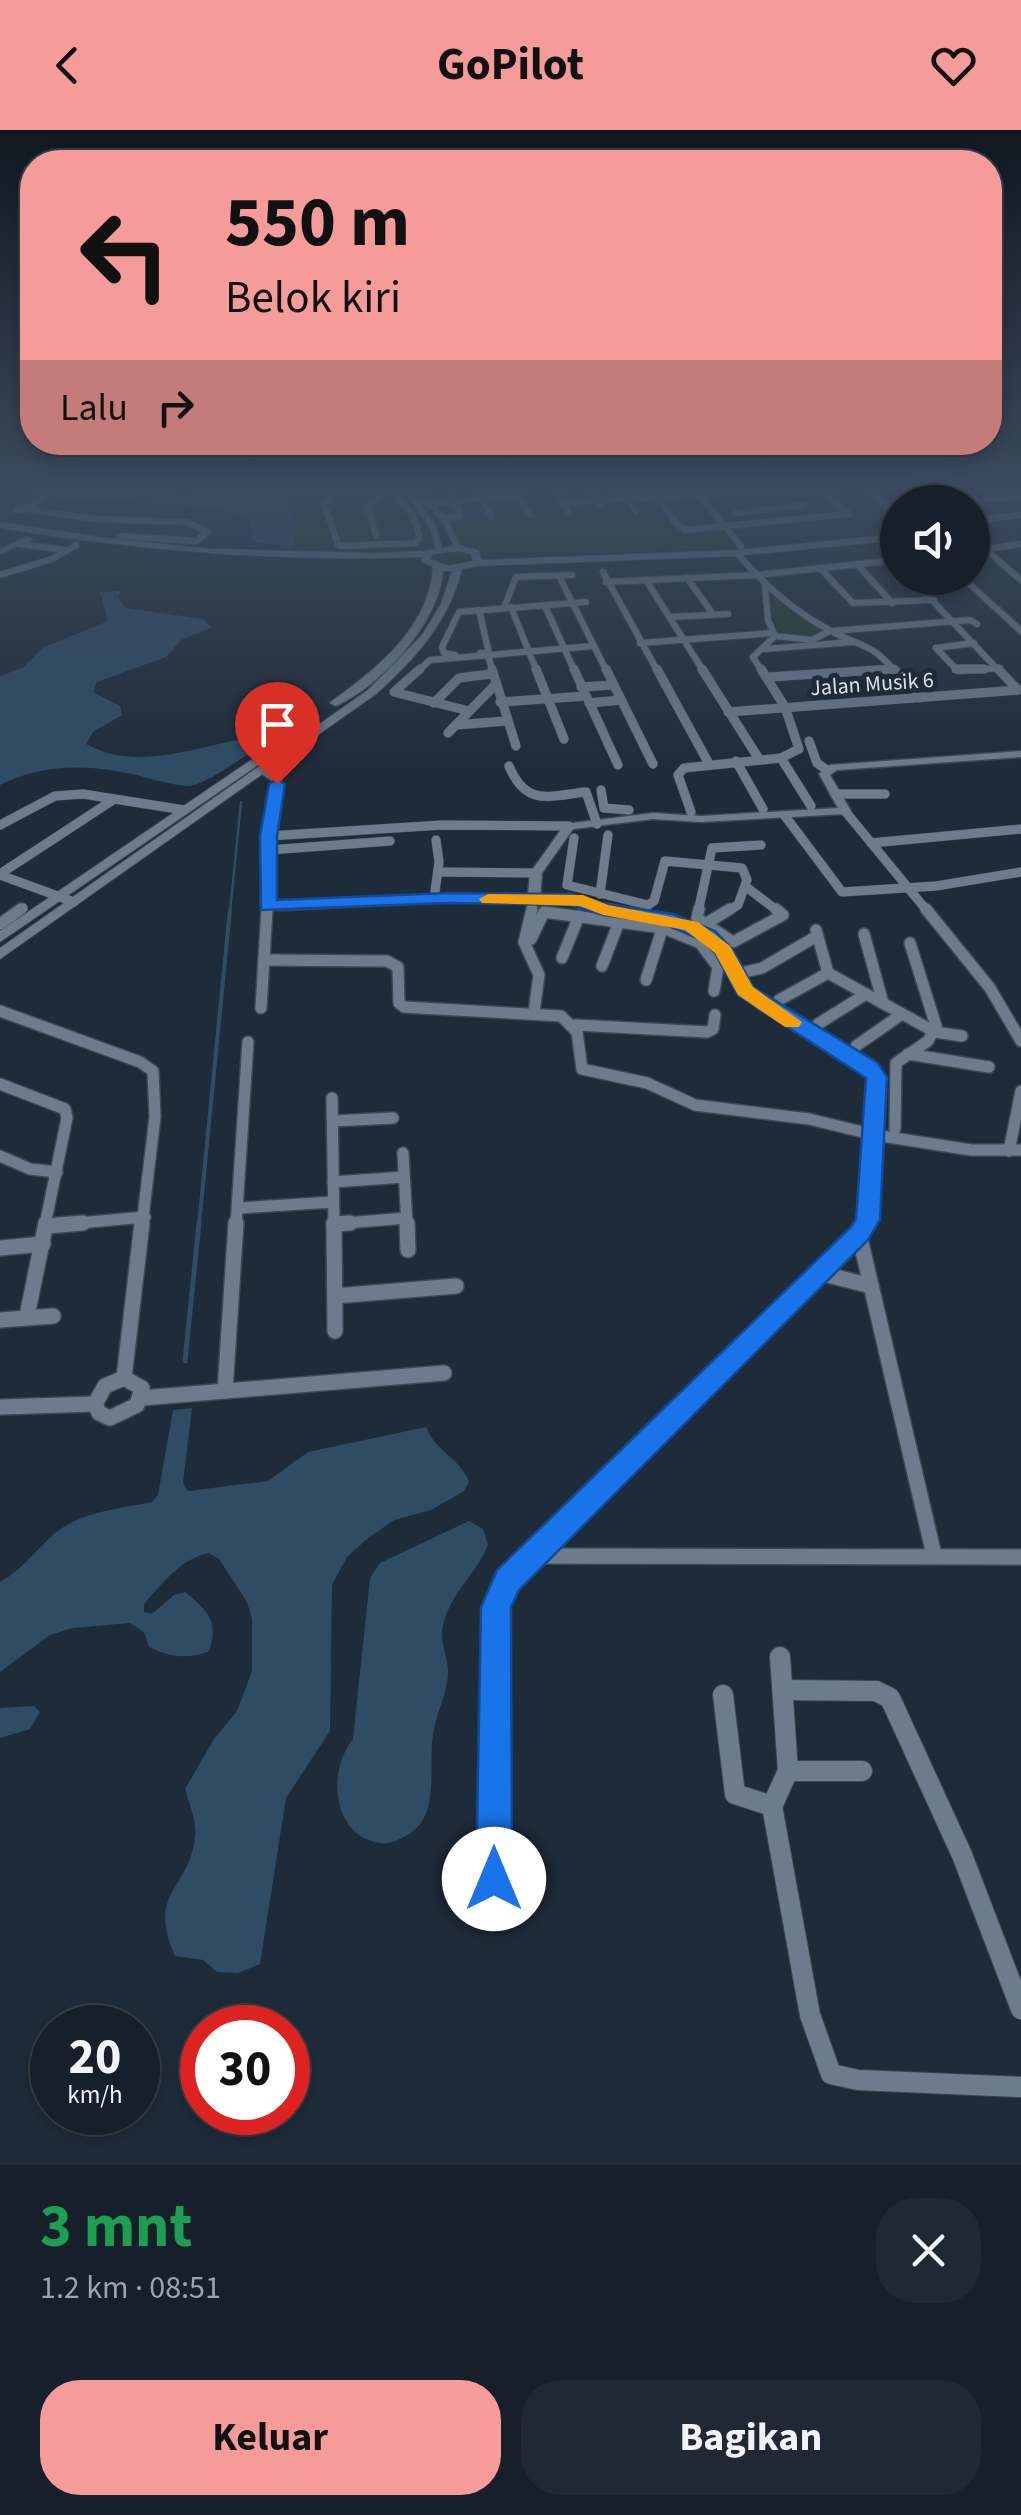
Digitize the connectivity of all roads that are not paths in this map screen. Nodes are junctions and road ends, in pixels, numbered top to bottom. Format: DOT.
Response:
graph roads {
  1 [pos="434,581"];
  2 [pos="454,581"];
  3 [pos="515,581"];
  4 [pos="518,581"];
  5 [pos="561,581"];
  6 [pos="627,581"];
  7 [pos="647,581"];
  8 [pos="689,581"];
  9 [pos="761,581"];
  10 [pos="831,581"];
  11 [pos="872,581"];
  12 [pos="606,582"];
  13 [pos="765,586"];
  14 [pos="929,595"];
  15 [pos="981,595"];
  16 [pos="934,600"];
  17 [pos="586,602"];
  18 [pos="892,603"];
  19 [pos="574,604"];
  20 [pos="529,606"];
  21 [pos="545,606"];
  22 [pos="508,608"];
  23 [pos="479,610"];
  24 [pos="713,614"];
  25 [pos="728,614"];
  26 [pos="671,617"];
  27 [pos="954,622"];
  28 [pos="977,624"];
  29 [pos="830,631"];
  30 [pos="1021,632"];
  31 [pos="774,635"];
  32 [pos="685,640"];
  33 [pos="855,642"];
  34 [pos="974,643"];
  35 [pos="420,644"];
  36 [pos="640,644"];
  37 [pos="594,646"];
  38 [pos="442,647"];
  39 [pos="563,648"];
  40 [pos="761,649"];
  41 [pos="528,650"];
  42 [pos="489,654"];
  43 [pos="895,668"];
  44 [pos="1000,668"];
  45 [pos="491,674"];
  46 [pos="769,677"];
  47 [pos="614,685"];
  48 [pos="495,686"];
  49 [pos="586,695"];
  50 [pos="548,698"];
  51 [pos="920,698"];
  52 [pos="622,700"];
  53 [pos="500,702"];
  54 [pos="434,703"];
  55 [pos="785,708"];
  56 [pos="470,711"];
  57 [pos="728,712"];
  58 [pos="322,721"];
  59 [pos="506,721"];
  60 [pos="564,740"];
  61 [pos="809,741"];
  62 [pos="516,746"];
  63 [pos="1021,754"];
  64 [pos="781,758"];
  65 [pos="760,759"];
  66 [pos="736,761"];
  67 [pos="653,764"];
  68 [pos="709,764"];
  69 [pos="618,765"];
  70 [pos="509,766"];
  71 [pos="262,770"];
  72 [pos="827,770"];
  73 [pos="600,790"];
  74 [pos="835,794"];
  75 [pos="886,794"];
  76 [pos="109,799"];
  77 [pos="811,806"];
  78 [pos="763,809"];
  79 [pos="184,810"];
  80 [pos="845,810"];
  81 [pos="630,812"];
  82 [pos="691,812"];
  83 [pos="785,816"];
  84 [pos="597,824"];
  85 [pos="0,825"];
  86 [pos="1021,829"];
  87 [pos="572,832"];
  88 [pos="608,836"];
  89 [pos="142,839"];
  90 [pos="436,840"];
  91 [pos="390,842"];
  92 [pos="269,843"];
  93 [pos="870,843"];
  94 [pos="159,844"];
  95 [pos="761,844"];
  96 [pos="705,867"];
  97 [pos="439,872"];
  98 [pos="1021,872"];
  99 [pos="536,873"];
  100 [pos="0,874"];
  101 [pos="745,886"];
  102 [pos="912,888"];
  103 [pos="600,894"];
  104 [pos="534,898"];
  105 [pos="434,899"];
  106 [pos="64,902"];
  107 [pos="267,906"];
  108 [pos="23,908"];
  109 [pos="579,916"];
  110 [pos="619,922"];
  111 [pos="665,923"];
  112 [pos="0,924"];
  113 [pos="702,926"];
  114 [pos="864,934"];
  115 [pos="0,938"];
  116 [pos="531,940"];
  117 [pos="910,943"];
  118 [pos="0,956"];
  119 [pos="562,958"];
  120 [pos="264,960"];
  121 [pos="602,966"];
  122 [pos="828,973"];
  123 [pos="738,978"];
  124 [pos="646,980"];
  125 [pos="714,991"];
  126 [pos="866,994"];
  127 [pos="780,1000"];
  128 [pos="882,1003"];
  129 [pos="261,1008"];
  130 [pos="0,1011"];
  131 [pos="534,1012"];
  132 [pos="902,1014"];
  133 [pos="716,1015"];
  134 [pos="818,1024"];
  135 [pos="576,1025"];
  136 [pos="935,1032"];
  137 [pos="962,1036"];
  138 [pos="1021,1041"];
  139 [pos="248,1042"];
  140 [pos="856,1046"];
  141 [pos="908,1054"];
  142 [pos="989,1067"];
  143 [pos="0,1084"];
  144 [pos="1021,1091"];
  145 [pos="332,1098"];
  146 [pos="392,1118"];
  147 [pos="333,1122"];
  148 [pos="895,1129"];
  149 [pos="875,1134"];
  150 [pos="1015,1151"];
  151 [pos="403,1153"];
  152 [pos="0,1156"];
  153 [pos="58,1172"];
  154 [pos="404,1178"];
  155 [pos="333,1182"];
  156 [pos="334,1202"];
  157 [pos="238,1208"];
  158 [pos="145,1217"];
  159 [pos="406,1218"];
  160 [pos="334,1224"];
  161 [pos="47,1226"];
  162 [pos="859,1234"];
  163 [pos="43,1244"];
  164 [pos="0,1248"];
  165 [pos="408,1250"];
  166 [pos="820,1273"];
  167 [pos="456,1286"];
  168 [pos="872,1286"];
  169 [pos="335,1296"];
  170 [pos="28,1316"];
  171 [pos="52,1316"];
  172 [pos="0,1320"];
  173 [pos="335,1331"];
  174 [pos="444,1373"];
  175 [pos="124,1378"];
  176 [pos="226,1391"];
  177 [pos="142,1398"];
  178 [pos="94,1404"];
  179 [pos="0,1407"];
  180 [pos="934,1555"];
  181 [pos="534,1556"];
  182 [pos="1021,1557"];
  183 [pos="780,1657"];
  184 [pos="782,1690"];
  185 [pos="723,1695"];
  186 [pos="862,1771"];
  187 [pos="788,1772"];
  188 [pos="772,1806"];
  189 [pos="494,1879"];
  190 [pos="1021,2010"];
  191 [pos="1021,2087"];
  1 -- 58 [label="main road"];
  2 -- 35 [label="main road"];
  3 -- 22 [label="street"];
  4 -- 20 [label="street"];
  5 -- 19 [label="street"];
  6 -- 12 [label="street"];
  7 -- 26 [label="street"];
  8 -- 24 [label="street"];
  9 -- 13 [label="street"];
  10 -- 18 [label="street"];
  11 -- 18 [label="street"];
  12 -- 36 [label="street"];
  13 -- 29 [label="street"];
  13 -- 31 [label="street"];
  14 -- 16 [label="street"];
  15 -- 30 [label="street"];
  16 -- 18 [label="street"];
  16 -- 27 [label="street"];
  17 -- 19 [label="street"];
  19 -- 21 [label="street"];
  19 -- 37 [label="street"];
  20 -- 21 [label="street"];
  20 -- 22 [label="street"];
  21 -- 39 [label="street"];
  22 -- 23 [label="street"];
  22 -- 41 [label="street"];
  23 -- 38 [label="street"];
  23 -- 42 [label="street"];
  24 -- 25 [label="street"];
  24 -- 26 [label="street"];
  26 -- 32 [label="street"];
  27 -- 28 [label="street"];
  27 -- 29 [label="street"];
  27 -- 34 [label="street"];
  29 -- 31 [label="street"];
  29 -- 33 [label="street"];
  31 -- 32 [label="street"];
  31 -- 40 [label="street"];
  32 -- 36 [label="street"];
  32 -- 57 [label="street"];
  33 -- 40 [label="street"];
  33 -- 43 [label="street"];
  34 -- 44 [label="street"];
  34 -- 44 [label="street"];
  35 -- 38 [label="street"];
  35 -- 58 [label="main road"];
  36 -- 68 [label="street"];
  37 -- 39 [label="street"];
  37 -- 47 [label="street"];
  38 -- 42 [label="street"];
  39 -- 41 [label="street"];
  39 -- 49 [label="street"];
  40 -- 46 [label="street"];
  41 -- 42 [label="street"];
  41 -- 50 [label="street"];
  42 -- 45 [label="street"];
  42 -- 54 [label="street"];
  43 -- 46 [label="street"];
  43 -- 51 [label="street"];
  44 -- 51 [label="street, Jalan Musik 6"];
  45 -- 48 [label="street"];
  45 -- 54 [label="street"];
  46 -- 55 [label="street"];
  47 -- 49 [label="street"];
  47 -- 52 [label="street"];
  48 -- 53 [label="street"];
  48 -- 56 [label="street"];
  49 -- 50 [label="street"];
  49 -- 52 [label="street"];
  49 -- 69 [label="street"];
  50 -- 53 [label="street"];
  50 -- 60 [label="street"];
  51 -- 55 [label="street, Jalan Musik 6"];
  52 -- 67 [label="street"];
  53 -- 59 [label="street"];
  54 -- 56 [label="street"];
  55 -- 57 [label="street, Jalan Musik 6"];
  55 -- 64 [label="street"];
  56 -- 59 [label="street"];
  57 -- 65 [label="street"];
  58 -- 71 [label="main road"];
  58 -- 79 [label="main road"];
  59 -- 62 [label="street"];
  61 -- 72 [label="street"];
  63 -- 72 [label="street"];
  64 -- 65 [label="street"];
  64 -- 77 [label="street"];
  65 -- 66 [label="street"];
  66 -- 68 [label="street"];
  66 -- 78 [label="street"];
  68 -- 82 [label="street"];
  70 -- 84 [label="street"];
  71 -- 92 [label="street"];
  71 -- 94 [label="main road"];
  72 -- 74 [label="street"];
  73 -- 81 [label="street"];
  74 -- 75 [label="street"];
  74 -- 80 [label="street"];
  76 -- 79 [label="street"];
  76 -- 85 [label="street"];
  76 -- 100 [label="street"];
  79 -- 89 [label="main road"];
  80 -- 83 [label="street"];
  80 -- 93 [label="street"];
  81 -- 83 [label="street"];
  81 -- 84 [label="street"];
  83 -- 102 [label="street"];
  84 -- 87 [label="street"];
  86 -- 93 [label="street"];
  87 -- 92 [label="street"];
  87 -- 99 [label="street"];
  87 -- 103 [label="street"];
  88 -- 103 [label="street"];
  89 -- 94 [label="main road"];
  89 -- 106 [label="main road"];
  90 -- 97 [label="street"];
  91 -- 92 [label="street"];
  92 -- 107 [label="street"];
  93 -- 102 [label="street"];
  94 -- 106 [label="main road"];
  95 -- 96 [label="street"];
  96 -- 101 [label="street"];
  96 -- 103 [label="street"];
  96 -- 113 [label="street"];
  97 -- 99 [label="street"];
  97 -- 105 [label="street"];
  98 -- 102 [label="street"];
  99 -- 104 [label="street"];
  100 -- 106 [label="street"];
  101 -- 113 [label="street"];
  101 -- 113 [label="street"];
  102 -- 138 [label="street"];
  104 -- 105 [label="street"];
  104 -- 111 [label="street"];
  104 -- 131 [label="street"];
  105 -- 107 [label="street"];
  106 -- 115 [label="main road"];
  106 -- 118 [label="main road"];
  107 -- 120 [label="street"];
  108 -- 112 [label="street"];
  109 -- 110 [label="street"];
  109 -- 116 [label="street"];
  109 -- 119 [label="street"];
  110 -- 111 [label="street"];
  110 -- 121 [label="street"];
  111 -- 113 [label="street"];
  111 -- 124 [label="street"];
  111 -- 125 [label="street"];
  113 -- 123 [label="street"];
  114 -- 128 [label="street"];
  117 -- 136 [label="street"];
  120 -- 129 [label="street"];
  120 -- 131 [label="street"];
  122 -- 123 [label="street"];
  122 -- 126 [label="street"];
  122 -- 127 [label="street"];
  123 -- 149 [label="street"];
  126 -- 128 [label="street"];
  126 -- 134 [label="street"];
  128 -- 132 [label="street"];
  130 -- 158 [label="street"];
  131 -- 135 [label="street"];
  132 -- 136 [label="street"];
  132 -- 140 [label="street"];
  133 -- 135 [label="street"];
  135 -- 149 [label="street"];
  136 -- 137 [label="street"];
  136 -- 141 [label="street"];
  139 -- 157 [label="street"];
  141 -- 142 [label="street"];
  141 -- 148 [label="street"];
  143 -- 153 [label="street"];
  144 -- 150 [label="street"];
  145 -- 147 [label="street"];
  146 -- 147 [label="street"];
  147 -- 155 [label="street"];
  149 -- 150 [label="street"];
  149 -- 162 [label="street"];
  151 -- 154 [label="street"];
  152 -- 153 [label="street"];
  153 -- 161 [label="street"];
  154 -- 155 [label="street"];
  154 -- 159 [label="street"];
  155 -- 156 [label="street"];
  156 -- 157 [label="street"];
  156 -- 160 [label="street"];
  157 -- 176 [label="street"];
  158 -- 161 [label="street"];
  158 -- 175 [label="street"];
  159 -- 160 [label="street"];
  159 -- 165 [label="street"];
  160 -- 169 [label="street"];
  161 -- 163 [label="street"];
  162 -- 166 [label="street"];
  162 -- 168 [label="street"];
  163 -- 164 [label="street"];
  163 -- 170 [label="street"];
  166 -- 168 [label="street"];
  166 -- 181 [label="street"];
  167 -- 169 [label="street"];
  168 -- 180 [label="street"];
  169 -- 173 [label="street"];
  170 -- 171 [label="street"];
  170 -- 172 [label="street"];
  174 -- 176 [label="street"];
  175 -- 177 [label="street"];
  175 -- 178 [label="street"];
  176 -- 177 [label="street"];
  177 -- 178 [label="street"];
  178 -- 179 [label="street"];
  180 -- 181 [label="street"];
  180 -- 182 [label="street"];
  181 -- 189 [label="street"];
  183 -- 184 [label="street"];
  184 -- 187 [label="street"];
  184 -- 190 [label="street"];
  185 -- 188 [label="street"];
  186 -- 187 [label="street"];
  187 -- 188 [label="street"];
  188 -- 191 [label="street"];
}
